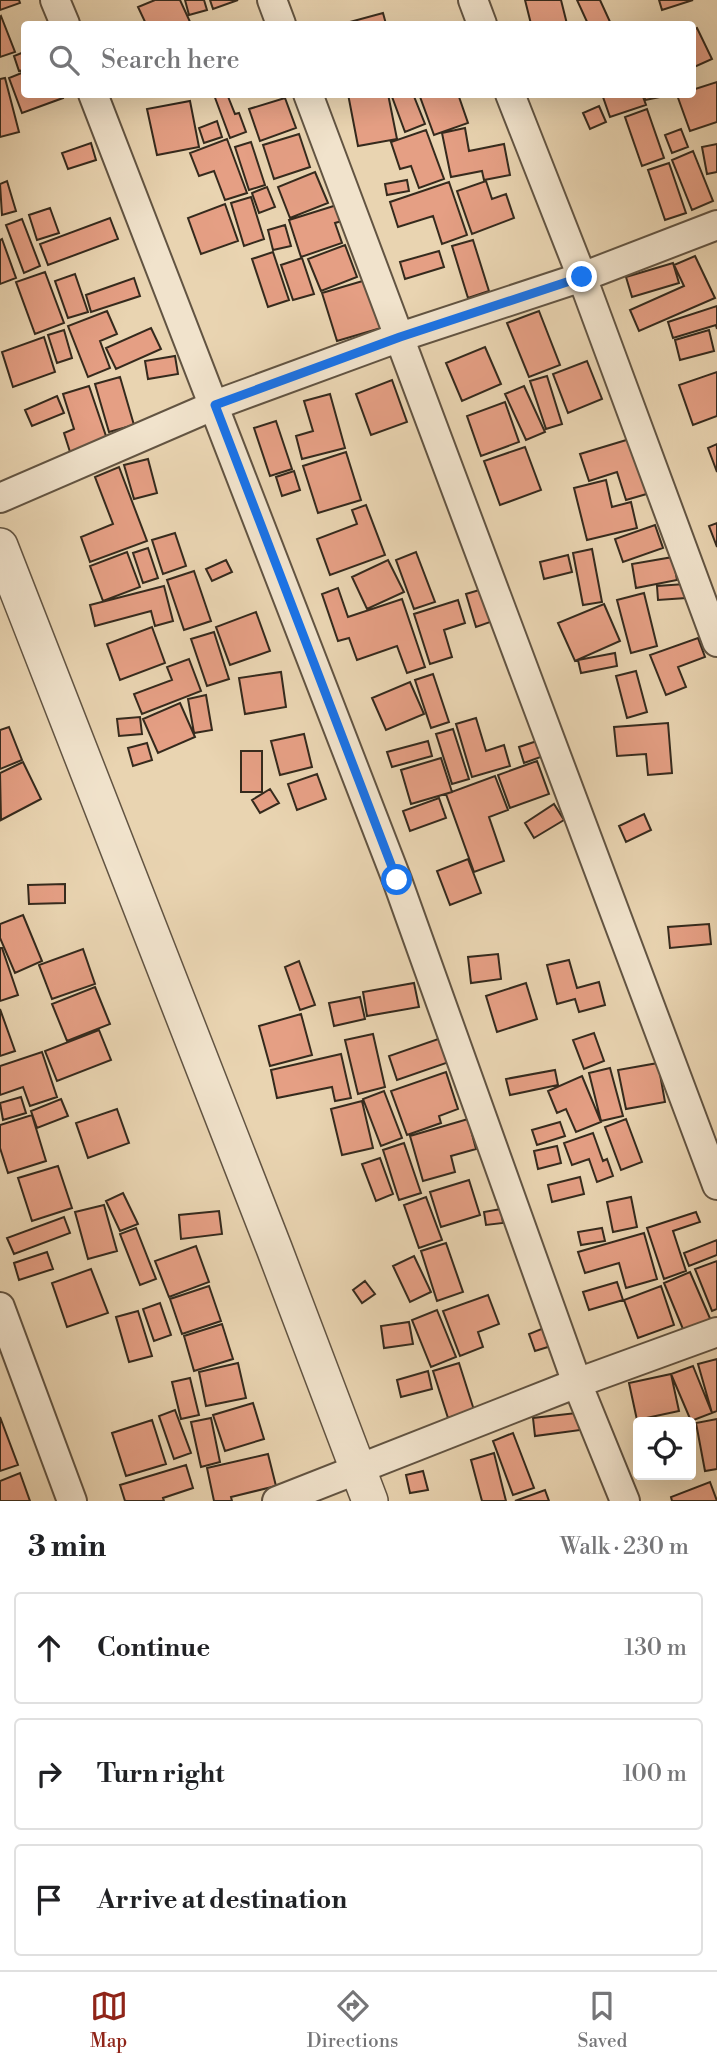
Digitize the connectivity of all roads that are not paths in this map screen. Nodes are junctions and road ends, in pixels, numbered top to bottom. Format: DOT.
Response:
graph roads {
  1 [pos="55,0"];
  2 [pos="272,0"];
  3 [pos="473,0"];
  4 [pos="64,21"];
  5 [pos="280,21"];
  6 [pos="481,21"];
  7 [pos="95,98"];
  8 [pos="310,98"];
  9 [pos="512,98"];
  10 [pos="717,225"];
  11 [pos="582,277"];
  12 [pos="400,337"];
  13 [pos="215,405"];
  14 [pos="0,498"];
  15 [pos="0,546"];
  16 [pos="717,642"];
  17 [pos="717,1185"];
  18 [pos="0,1307"];
  19 [pos="717,1332"];
  20 [pos="577,1384"];
  21 [pos="364,1485"];
  22 [pos="72,1501"];
  23 [pos="277,1501"];
  24 [pos="625,1501"];
  1 -- 4 [label="street"];
  2 -- 5 [label="street"];
  3 -- 6 [label="street"];
  7 -- 13 [label="street"];
  8 -- 12 [label="street"];
  9 -- 11 [label="street"];
  10 -- 11 [label="street"];
  11 -- 12 [label="street"];
  11 -- 16 [label="street"];
  12 -- 13 [label="street"];
  12 -- 17 [label="street"];
  13 -- 14 [label="street"];
  13 -- 20 [label="street"];
  15 -- 21 [label="street"];
  18 -- 22 [label="street"];
  19 -- 20 [label="street"];
  20 -- 21 [label="street"];
  20 -- 24 [label="street"];
  21 -- 23 [label="street"];
}
